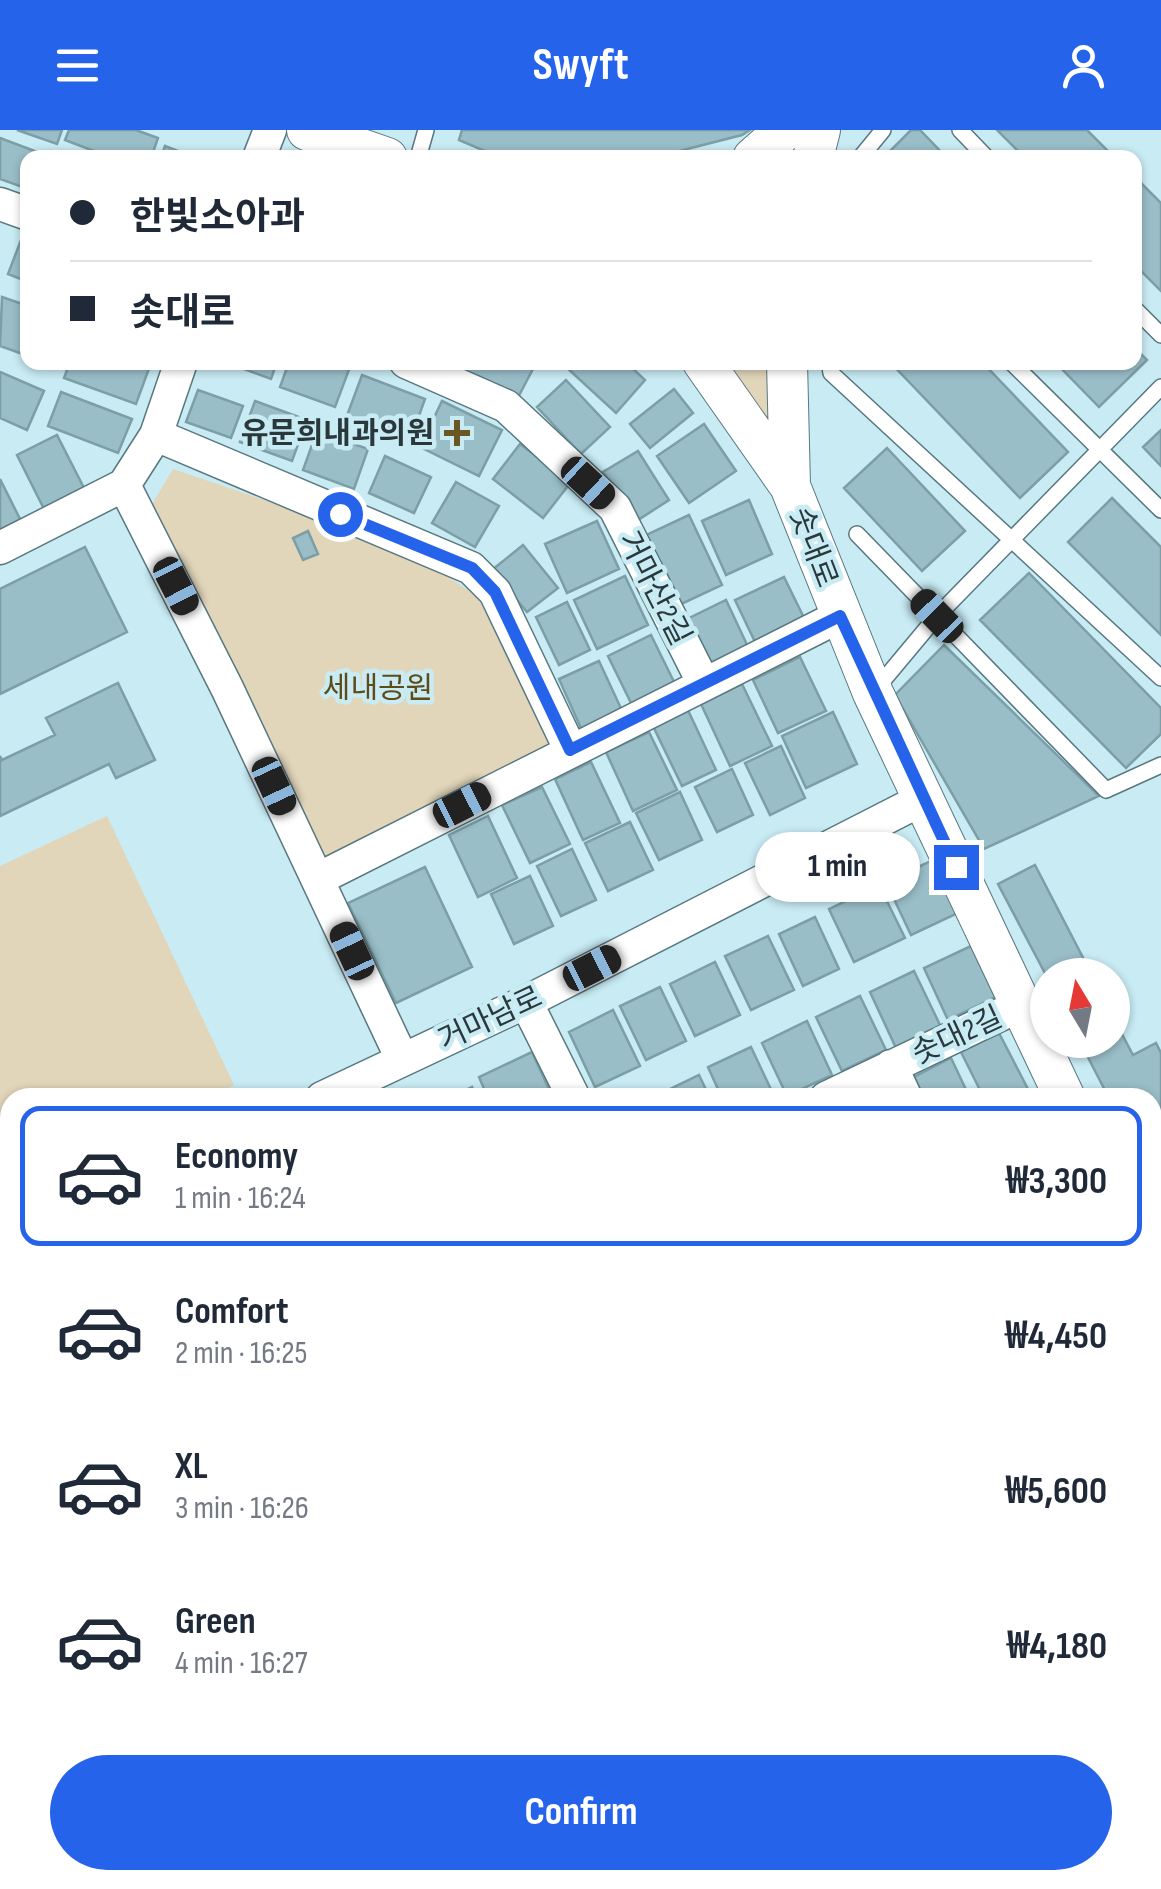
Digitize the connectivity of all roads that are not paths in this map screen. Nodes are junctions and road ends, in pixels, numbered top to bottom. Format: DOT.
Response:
graph roads {
  1 [pos="307,130"];
  2 [pos="784,130"];
  3 [pos="883,130"];
  4 [pos="960,130"];
  5 [pos="364,150"];
  6 [pos="761,150"];
  7 [pos="867,150"];
  8 [pos="979,150"];
  9 [pos="1142,316"];
  10 [pos="1161,335"];
  11 [pos="178,370"];
  12 [pos="424,370"];
  13 [pos="709,370"];
  14 [pos="786,370"];
  15 [pos="830,370"];
  16 [pos="1019,370"];
  17 [pos="1161,387"];
  18 [pos="156,436"];
  19 [pos="1099,450"];
  20 [pos="124,485"];
  21 [pos="790,486"];
  22 [pos="1161,510"];
  23 [pos="857,534"];
  24 [pos="1011,540"];
  25 [pos="0,548"];
  26 [pos="840,616"];
  27 [pos="937,616"];
  28 [pos="1161,678"];
  29 [pos="704,684"];
  30 [pos="873,693"];
  31 [pos="570,750"];
  32 [pos="1161,765"];
  33 [pos="922,799"];
  34 [pos="318,879"];
  35 [pos="526,1002"];
  36 [pos="1022,1004"];
  37 [pos="402,1059"];
  38 [pos="891,1066"];
  39 [pos="343,1088"];
  40 [pos="569,1088"];
  41 [pos="846,1088"];
  42 [pos="901,1088"];
  43 [pos="1060,1088"];
  1 -- 5 [label="street"];
  2 -- 6 [label="street"];
  3 -- 7 [label="lane"];
  4 -- 8 [label="lane"];
  9 -- 10 [label="lane"];
  11 -- 18 [label="street"];
  12 -- 29 [label="street, 거마산2길"];
  13 -- 21 [label="street"];
  14 -- 21 [label="street"];
  15 -- 24 [label="lane"];
  16 -- 19 [label="lane"];
  17 -- 19 [label="lane"];
  18 -- 20 [label="street"];
  18 -- 31 [label="street"];
  19 -- 22 [label="lane"];
  19 -- 24 [label="lane"];
  20 -- 25 [label="street"];
  20 -- 34 [label="street"];
  21 -- 26 [label="street, 솟대로"];
  23 -- 27 [label="lane"];
  24 -- 27 [label="lane"];
  24 -- 28 [label="lane"];
  26 -- 29 [label="street"];
  26 -- 30 [label="street, 솟대로"];
  27 -- 30 [label="lane"];
  27 -- 32 [label="lane"];
  29 -- 31 [label="street"];
  30 -- 33 [label="street, 솟대로"];
  31 -- 34 [label="street"];
  33 -- 35 [label="street, 거마남로"];
  33 -- 36 [label="street, 솟대로"];
  34 -- 37 [label="street"];
  35 -- 37 [label="street, 거마남로"];
  35 -- 40 [label="street"];
  36 -- 38 [label="street, 솟대2길"];
  36 -- 43 [label="street, 솟대로"];
  37 -- 39 [label="street, 거마남로"];
  38 -- 41 [label="street, 솟대2길"];
  38 -- 42 [label="street, 솟대2길"];
}
